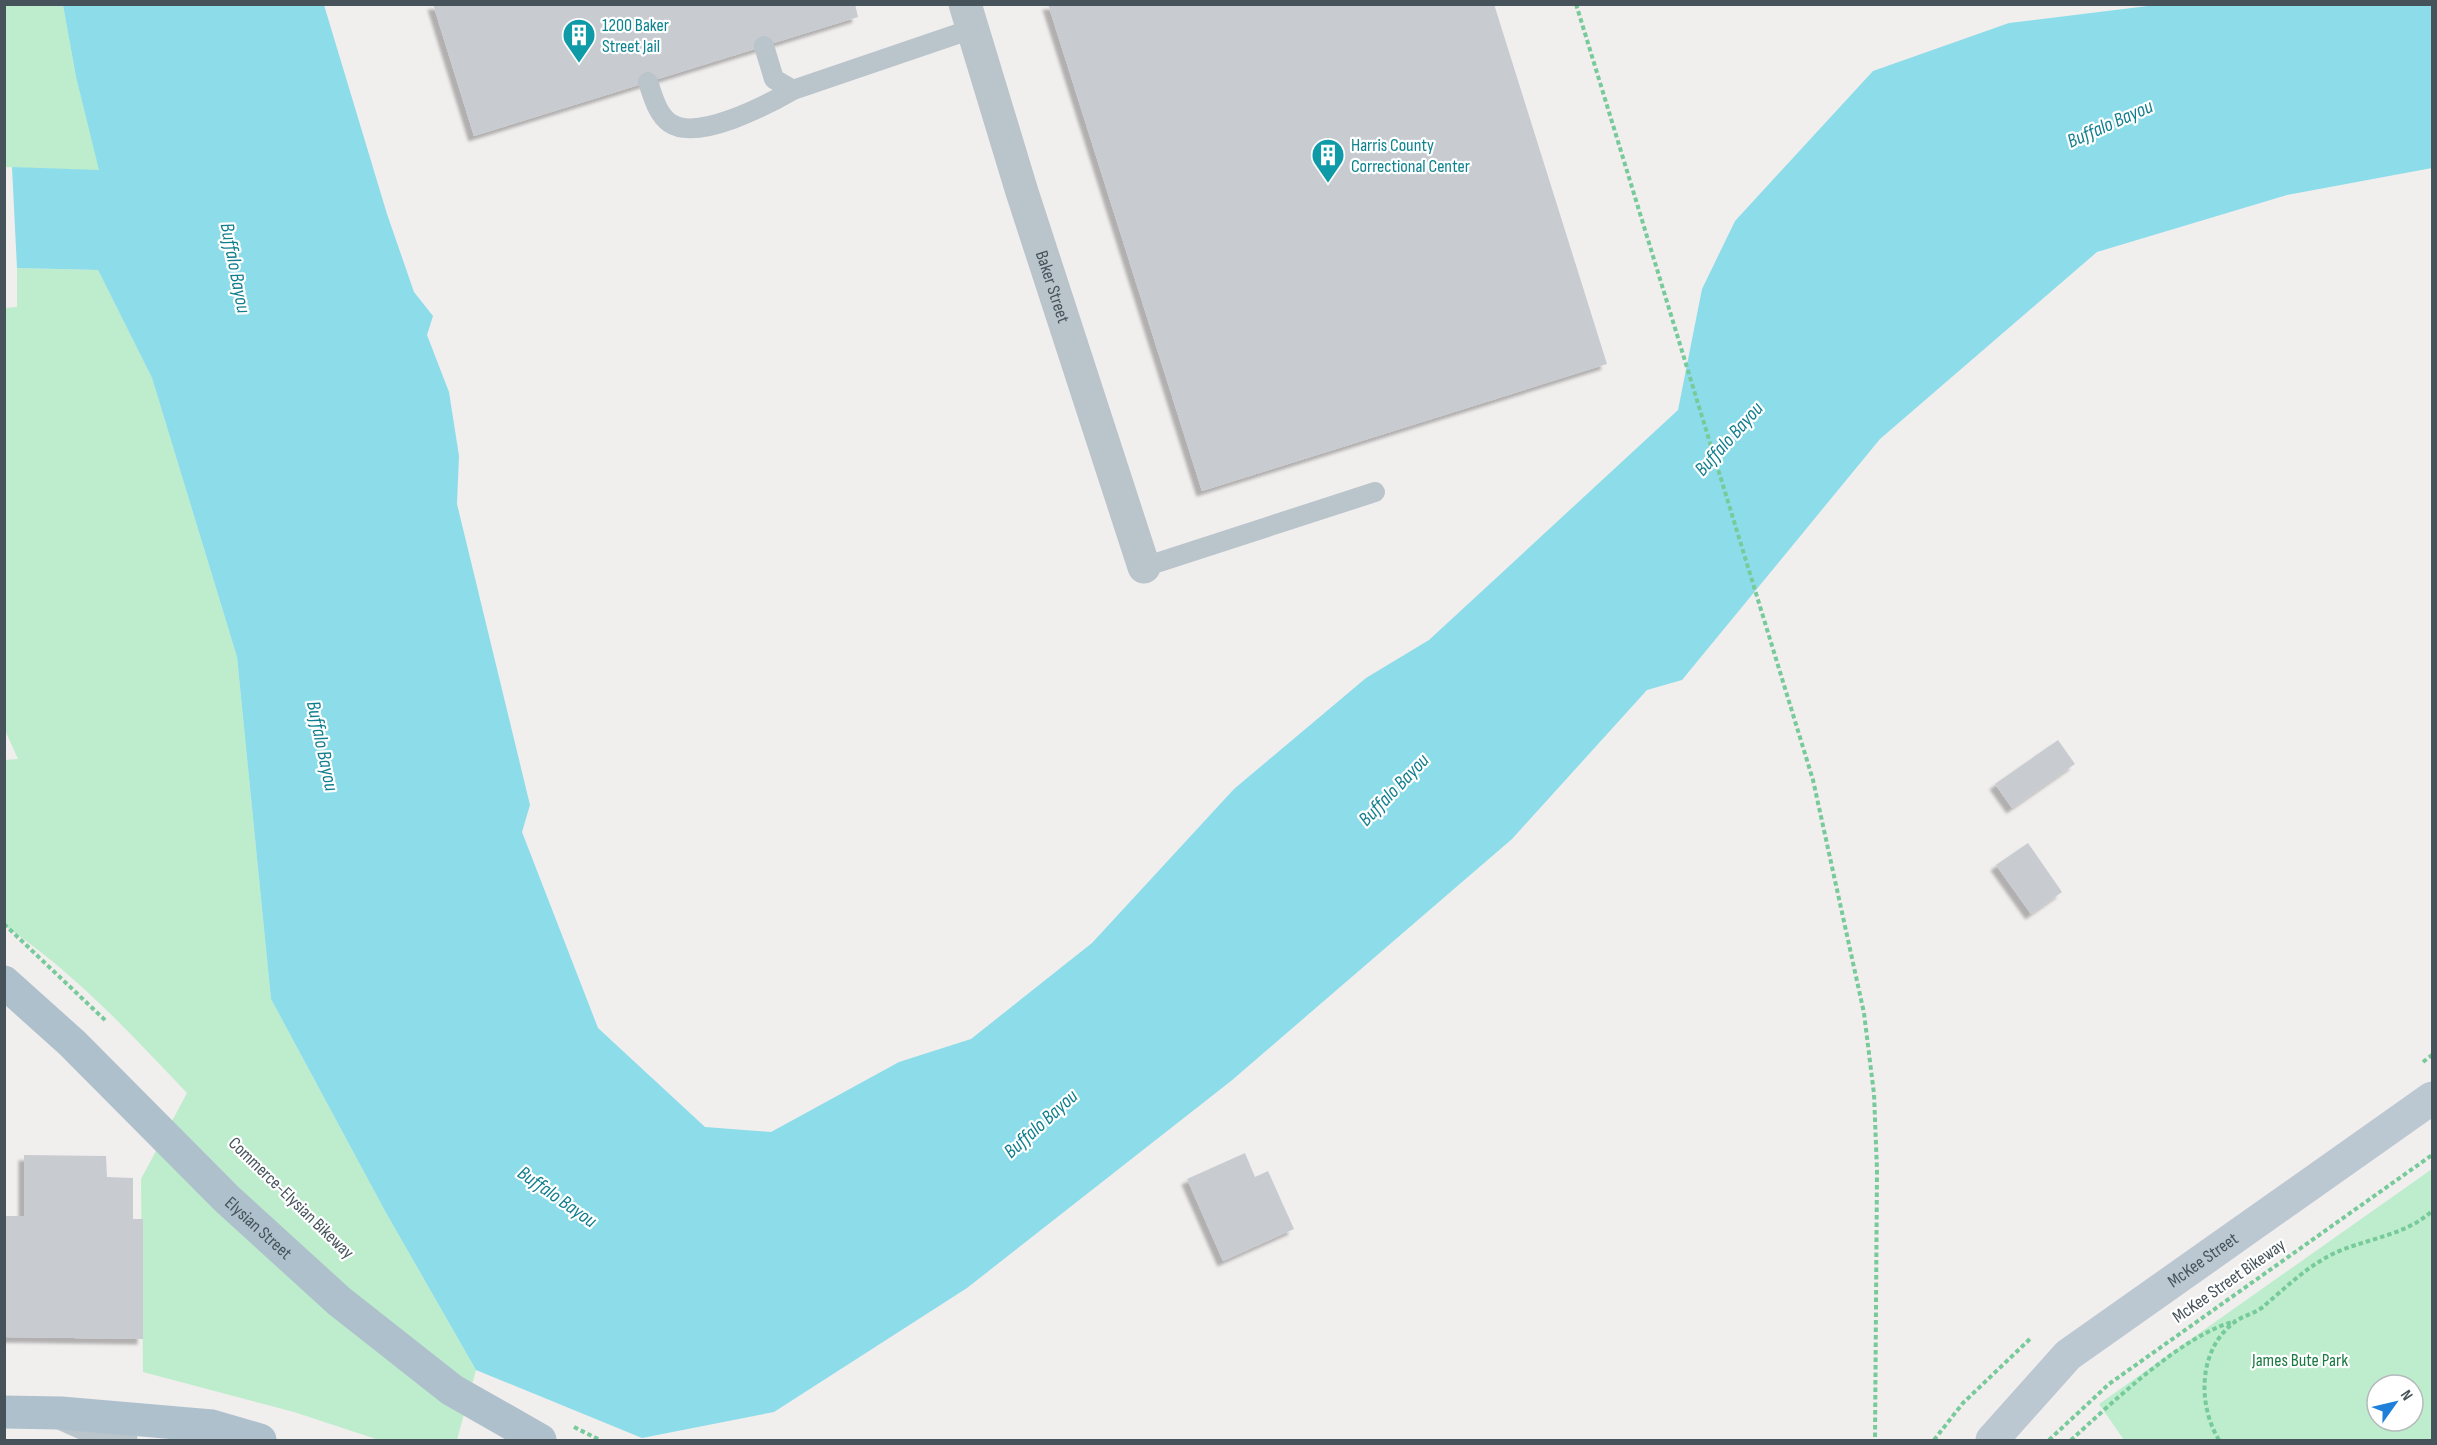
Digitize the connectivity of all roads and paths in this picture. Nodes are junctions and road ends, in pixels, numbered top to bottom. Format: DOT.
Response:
graph roads {
  1 [pos="1576,4"];
  2 [pos="969,17"];
  3 [pos="764,46"];
  4 [pos="648,82"];
  5 [pos="793,90"];
  6 [pos="1375,492"];
  7 [pos="1144,567"];
  8 [pos="4,924"];
  9 [pos="4,982"];
  10 [pos="113,1029"];
  11 [pos="2433,1098"];
  12 [pos="2433,1155"];
  13 [pos="2433,1211"];
  14 [pos="2237,1321"];
  15 [pos="4,1412"];
  16 [pos="61,1413"];
  17 [pos="568,1424"];
  18 [pos="122,1440"];
  19 [pos="260,1440"];
  20 [pos="540,1440"];
  21 [pos="600,1440"];
  22 [pos="1875,1440"];
  23 [pos="1992,1440"];
  24 [pos="2049,1440"];
  25 [pos="2071,1440"];
  26 [pos="2219,1440"];
  1 -- 22 [label="path"];
  2 -- 5 [label="lane"];
  2 -- 7 [label="street, Baker Street"];
  3 -- 5 [label="lane"];
  4 -- 5 [label="lane"];
  6 -- 7 [label="lane"];
  8 -- 10 [label="path"];
  9 -- 20 [label="main road, Elysian Street"];
  11 -- 23 [label="main road, McKee Street"];
  12 -- 24 [label="path, McKee Street Bikeway"];
  13 -- 14 [label="path"];
  14 -- 25 [label="path"];
  14 -- 26 [label="path"];
  15 -- 16 [label="main road"];
  16 -- 18 [label="street"];
  16 -- 19 [label="main road"];
  17 -- 21 [label="path"];
}
